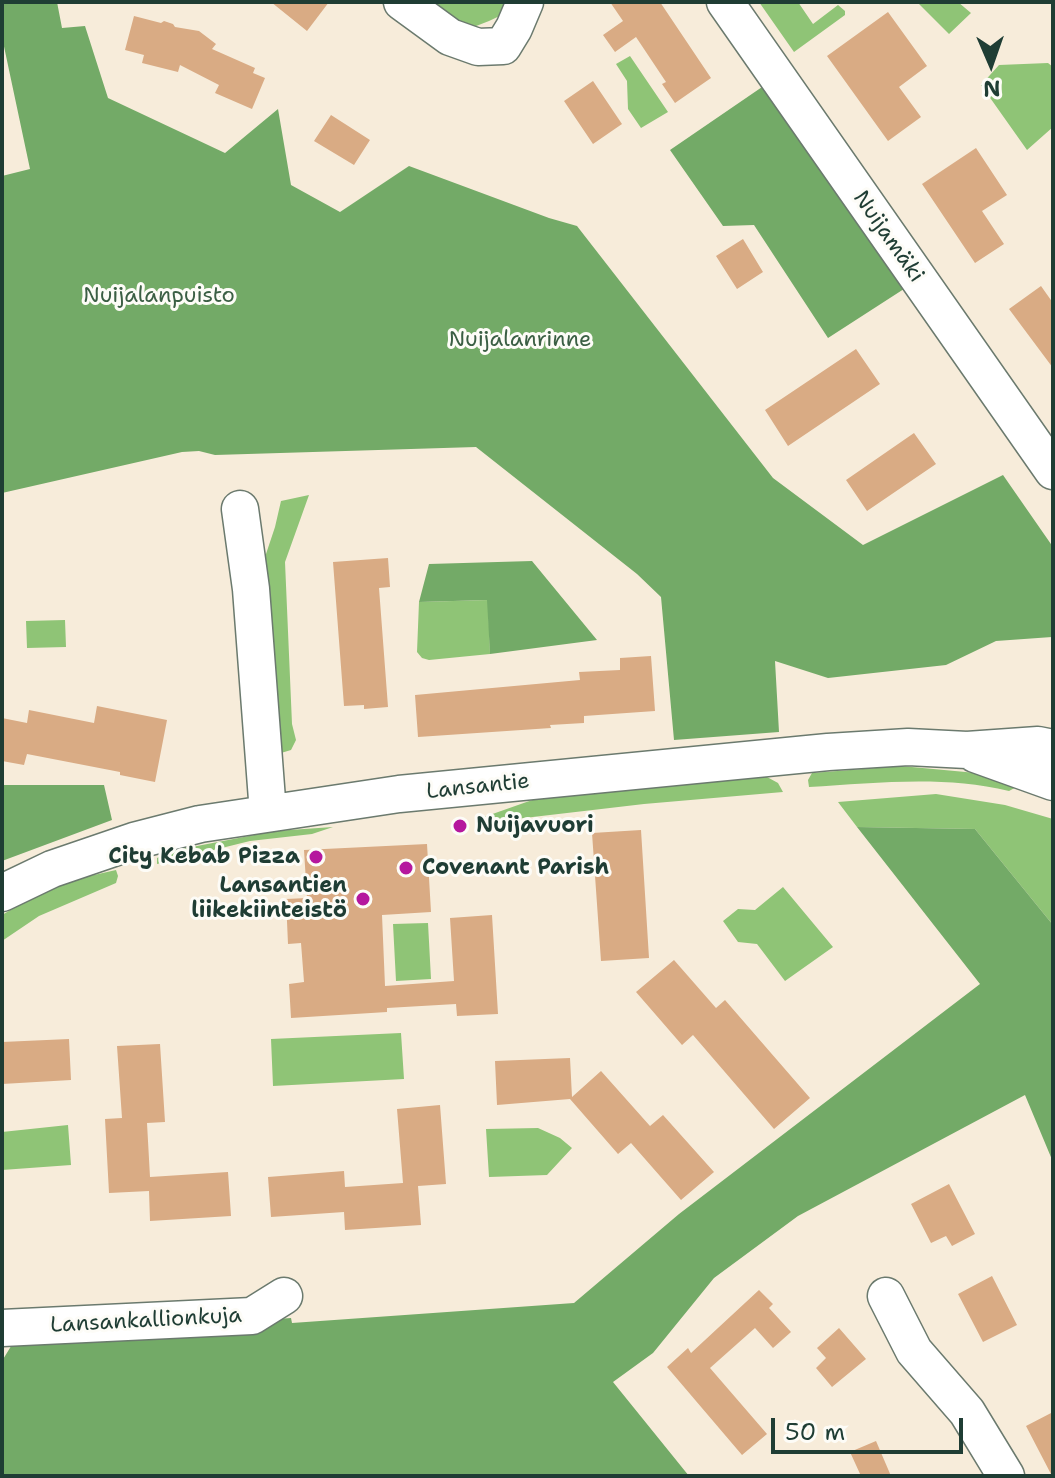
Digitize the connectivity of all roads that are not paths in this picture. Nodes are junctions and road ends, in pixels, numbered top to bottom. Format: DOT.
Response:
graph roads {
  1 [pos="402,2"];
  2 [pos="525,2"];
  3 [pos="725,2"];
  4 [pos="1053,471"];
  5 [pos="240,509"];
  6 [pos="1053,748"];
  7 [pos="967,750"];
  8 [pos="1053,782"];
  9 [pos="268,813"];
  10 [pos="2,893"];
  11 [pos="284,1296"];
  12 [pos="886,1296"];
  13 [pos="2,1328"];
  14 [pos="1006,1476"];
  1 -- 2 [label="street"];
  3 -- 4 [label="street, Nuijamäki"];
  5 -- 9 [label="street"];
  6 -- 7 [label="street, Lansantie"];
  7 -- 8 [label="street, Lansantie"];
  7 -- 9 [label="street, Lansantie"];
  9 -- 10 [label="street, Lansantie"];
  11 -- 13 [label="street, Lansankallionkuja"];
  12 -- 14 [label="street"];
}
